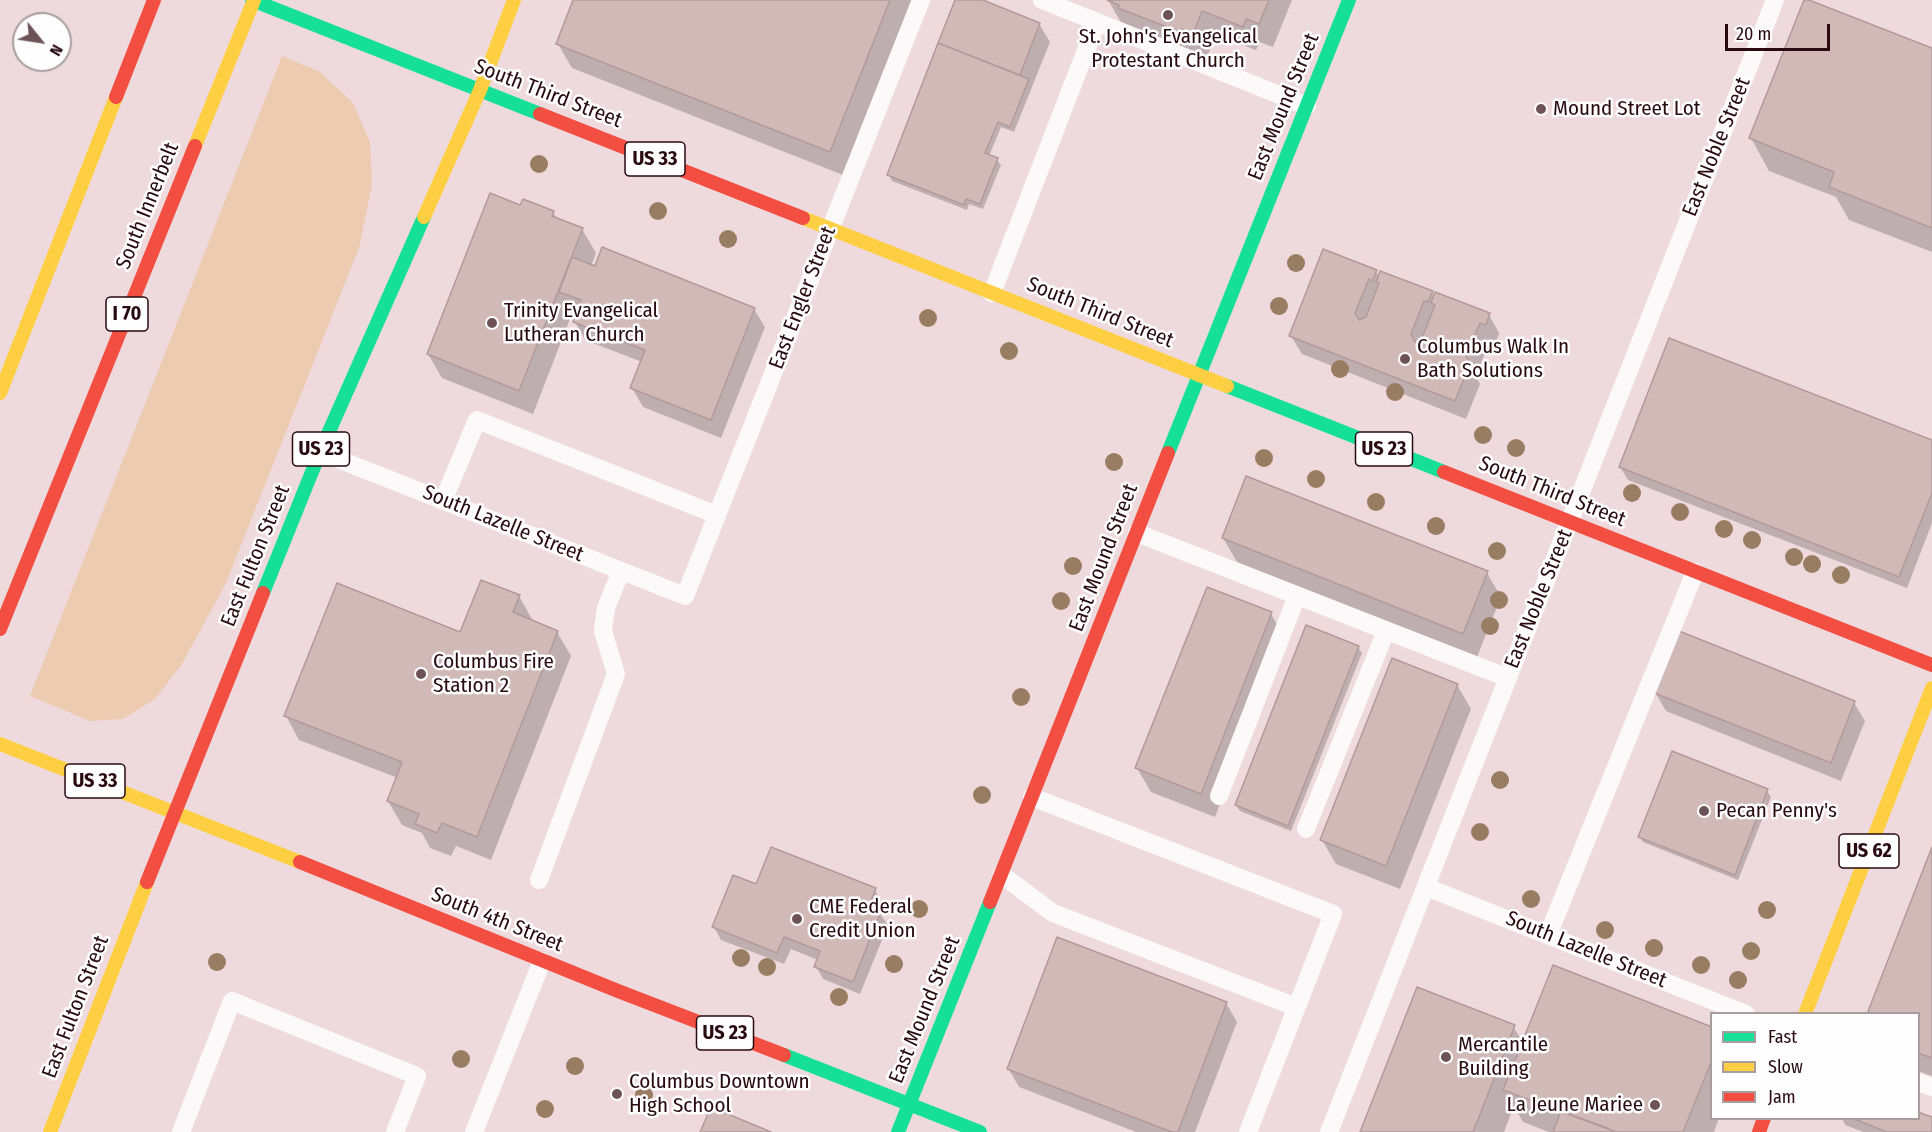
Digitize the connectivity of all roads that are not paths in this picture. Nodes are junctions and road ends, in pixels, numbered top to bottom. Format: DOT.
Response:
graph roads {
  1 [pos="154,0"];
  2 [pos="253,0"];
  3 [pos="514,0"];
  4 [pos="921,0"];
  5 [pos="1042,0"];
  6 [pos="1349,0"];
  7 [pos="1775,0"];
  8 [pos="1097,22"];
  9 [pos="480,90"];
  10 [pos="1307,106"];
  11 [pos="830,229"];
  12 [pos="992,293"];
  13 [pos="1199,375"];
  14 [pos="0,393"];
  15 [pos="320,452"];
  16 [pos="443,501"];
  17 [pos="717,515"];
  18 [pos="1569,522"];
  19 [pos="1137,533"];
  20 [pos="621,571"];
  21 [pos="1695,572"];
  22 [pos="685,596"];
  23 [pos="1297,596"];
  24 [pos="0,629"];
  25 [pos="1386,631"];
  26 [pos="1932,665"];
  27 [pos="1508,678"];
  28 [pos="1932,688"];
  29 [pos="0,744"];
  30 [pos="1219,795"];
  31 [pos="1032,796"];
  32 [pos="174,813"];
  33 [pos="1306,829"];
  34 [pos="1002,874"];
  35 [pos="539,880"];
  36 [pos="1426,887"];
  37 [pos="1548,935"];
  38 [pos="542,961"];
  39 [pos="1296,1007"];
  40 [pos="1741,1012"];
  41 [pos="1806,1012"];
  42 [pos="909,1104"];
  43 [pos="50,1132"];
  44 [pos="182,1132"];
  45 [pos="395,1132"];
  46 [pos="474,1132"];
  47 [pos="898,1132"];
  48 [pos="980,1132"];
  49 [pos="1248,1132"];
  50 [pos="1329,1132"];
  1 -- 14 [label="main road"];
  2 -- 9 [label="main road, South Third Street / US 33"];
  2 -- 24 [label="main road, South Innerbelt / I 70"];
  3 -- 9 [label="main road, East Fulton Street / US 23"];
  4 -- 11 [label="lane, East Engler Street"];
  5 -- 8 [label="lane"];
  6 -- 10 [label="main road, East Mound Street"];
  7 -- 18 [label="lane, East Noble Street"];
  8 -- 10 [label="lane"];
  8 -- 12 [label="lane"];
  9 -- 11 [label="main road, South Third Street / US 33"];
  9 -- 15 [label="main road, East Fulton Street / US 23"];
  10 -- 13 [label="main road, East Mound Street"];
  11 -- 12 [label="main road, South Third Street / US 33"];
  11 -- 17 [label="lane, East Engler Street"];
  12 -- 13 [label="main road, South Third Street / US 33"];
  13 -- 18 [label="main road, South Third Street / US 23"];
  13 -- 19 [label="main road, East Mound Street"];
  15 -- 16 [label="lane, South Lazelle Street"];
  15 -- 32 [label="main road, East Fulton Street / US 23"];
  16 -- 17 [label="lane"];
  16 -- 20 [label="lane, South Lazelle Street"];
  17 -- 22 [label="lane, East Engler Street"];
  18 -- 21 [label="main road, South Third Street / US 23"];
  18 -- 27 [label="lane, East Noble Street"];
  19 -- 23 [label="lane"];
  19 -- 31 [label="main road, East Mound Street"];
  20 -- 22 [label="lane, South Lazelle Street"];
  20 -- 35 [label="lane"];
  21 -- 26 [label="main road, South Third Street / US 23"];
  21 -- 37 [label="lane"];
  23 -- 25 [label="lane"];
  23 -- 30 [label="lane"];
  25 -- 27 [label="lane"];
  25 -- 33 [label="lane"];
  27 -- 36 [label="lane, East Noble Street"];
  28 -- 41 [label="main road, US 62"];
  29 -- 32 [label="main road, South 4th Street / US 33"];
  31 -- 34 [label="main road, East Mound Street"];
  31 -- 39 [label="lane"];
  32 -- 38 [label="main road, South 4th Street / US 23"];
  32 -- 43 [label="main road, East Fulton Street"];
  34 -- 39 [label="lane"];
  34 -- 42 [label="main road, East Mound Street"];
  36 -- 37 [label="lane, South Lazelle Street"];
  36 -- 50 [label="lane, East Noble Street"];
  37 -- 40 [label="lane, South Lazelle Street"];
  38 -- 42 [label="main road, South 4th Street / US 23"];
  38 -- 46 [label="lane"];
  39 -- 49 [label="lane"];
  42 -- 47 [label="main road, East Mound Street"];
  42 -- 48 [label="main road, South 4th Street / US 23"];
  44 -- 45 [label="lane"];
}
